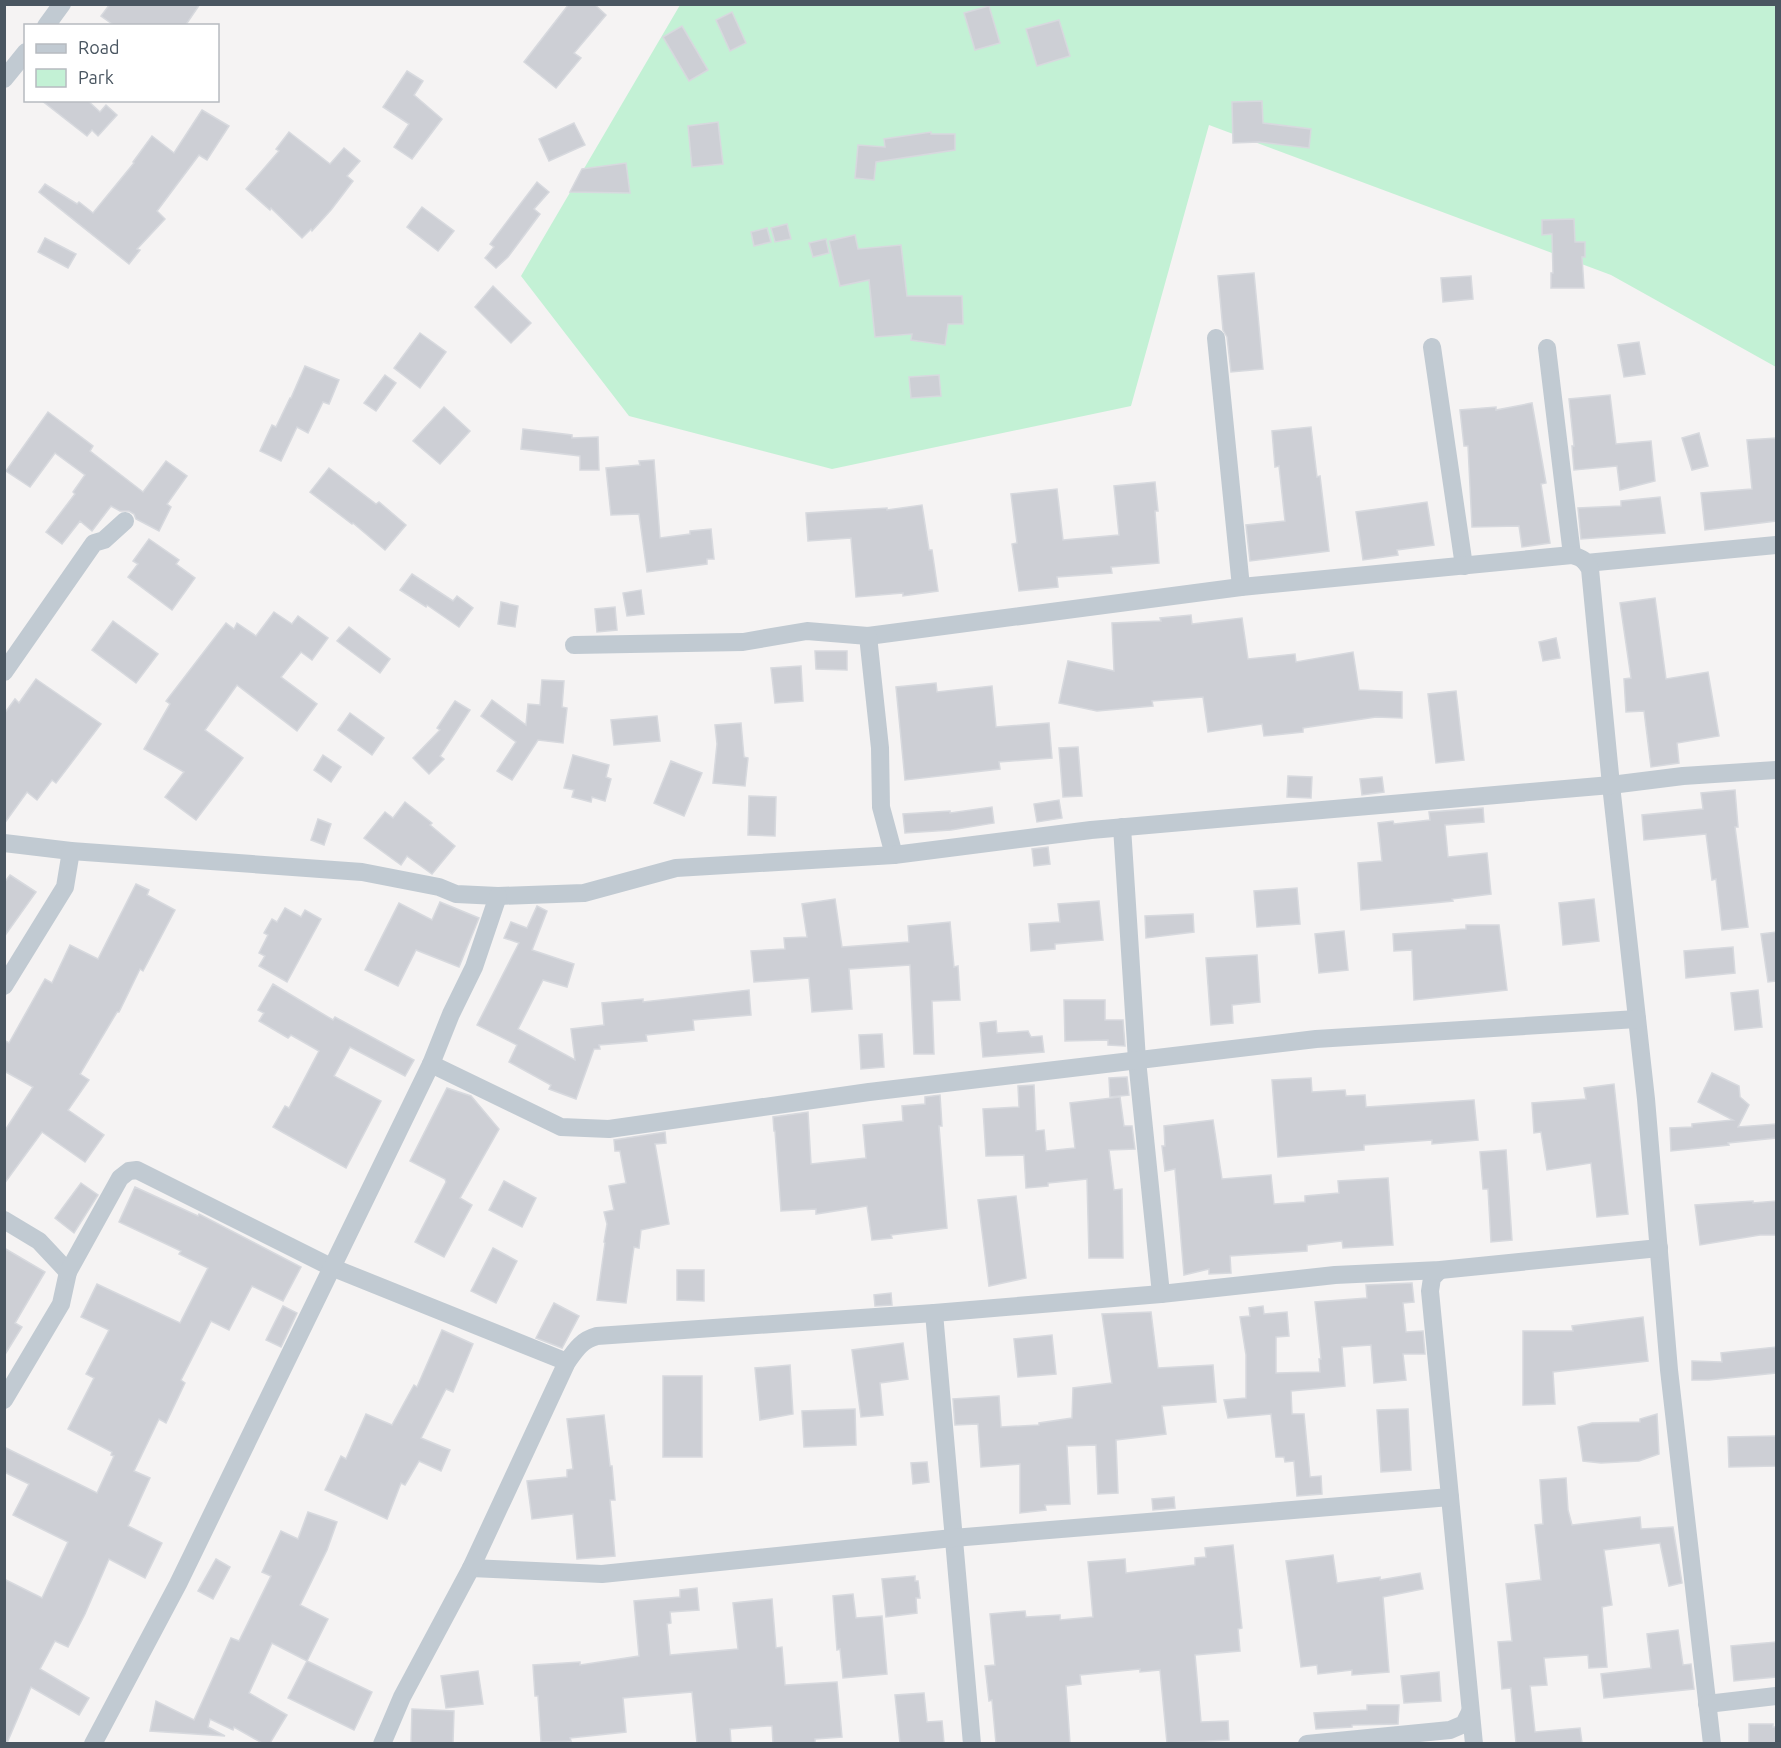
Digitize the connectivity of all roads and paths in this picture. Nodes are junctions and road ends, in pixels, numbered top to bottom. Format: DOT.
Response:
graph roads {
  1 [pos="62,4"];
  2 [pos="47,24"];
  3 [pos="24,54"];
  4 [pos="4,79"];
  5 [pos="1216,338"];
  6 [pos="1432,347"];
  7 [pos="1547,348"];
  8 [pos="125,521"];
  9 [pos="1776,545"];
  10 [pos="1579,559"];
  11 [pos="1464,566"];
  12 [pos="1241,587"];
  13 [pos="868,636"];
  14 [pos="574,645"];
  15 [pos="4,672"];
  16 [pos="1776,770"];
  17 [pos="1611,785"];
  18 [pos="1122,828"];
  19 [pos="4,843"];
  20 [pos="71,851"];
  21 [pos="894,855"];
  22 [pos="498,896"];
  23 [pos="4,986"];
  24 [pos="1637,1018"];
  25 [pos="1137,1060"];
  26 [pos="431,1064"];
  27 [pos="4,1220"];
  28 [pos="1659,1248"];
  29 [pos="332,1267"];
  30 [pos="1440,1270"];
  31 [pos="68,1272"];
  32 [pos="1161,1294"];
  33 [pos="934,1313"];
  34 [pos="567,1362"];
  35 [pos="4,1400"];
  36 [pos="1450,1497"];
  37 [pos="953,1538"];
  38 [pos="471,1568"];
  39 [pos="1776,1696"];
  40 [pos="1707,1704"];
  41 [pos="1470,1712"];
  42 [pos="93,1743"];
  43 [pos="382,1743"];
  44 [pos="972,1743"];
  45 [pos="1307,1743"];
  46 [pos="1474,1743"];
  47 [pos="1712,1743"];
  1 -- 2 [label="street"];
  3 -- 4 [label="street"];
  5 -- 12 [label="street"];
  6 -- 11 [label="street"];
  7 -- 10 [label="street"];
  8 -- 15 [label="street"];
  9 -- 10 [label="street"];
  10 -- 11 [label="street"];
  10 -- 17 [label="street"];
  11 -- 12 [label="street"];
  12 -- 13 [label="street"];
  13 -- 14 [label="street"];
  13 -- 21 [label="street"];
  16 -- 17 [label="street"];
  17 -- 18 [label="street"];
  17 -- 24 [label="street"];
  18 -- 21 [label="street"];
  18 -- 25 [label="street"];
  19 -- 20 [label="street"];
  20 -- 22 [label="street"];
  20 -- 23 [label="street"];
  21 -- 22 [label="street"];
  22 -- 26 [label="street"];
  24 -- 25 [label="street"];
  24 -- 28 [label="street"];
  25 -- 26 [label="street"];
  25 -- 32 [label="street"];
  26 -- 29 [label="street"];
  27 -- 31 [label="street"];
  28 -- 30 [label="street"];
  28 -- 40 [label="street"];
  29 -- 31 [label="street"];
  29 -- 34 [label="street"];
  29 -- 42 [label="street"];
  30 -- 32 [label="street"];
  30 -- 36 [label="street"];
  31 -- 35 [label="street"];
  32 -- 33 [label="street"];
  33 -- 34 [label="street"];
  33 -- 37 [label="street"];
  34 -- 38 [label="street"];
  36 -- 37 [label="street"];
  36 -- 41 [label="street"];
  37 -- 38 [label="street"];
  37 -- 44 [label="street"];
  38 -- 43 [label="street"];
  39 -- 40 [label="street"];
  40 -- 47 [label="street"];
  41 -- 45 [label="street"];
  41 -- 46 [label="street"];
}
